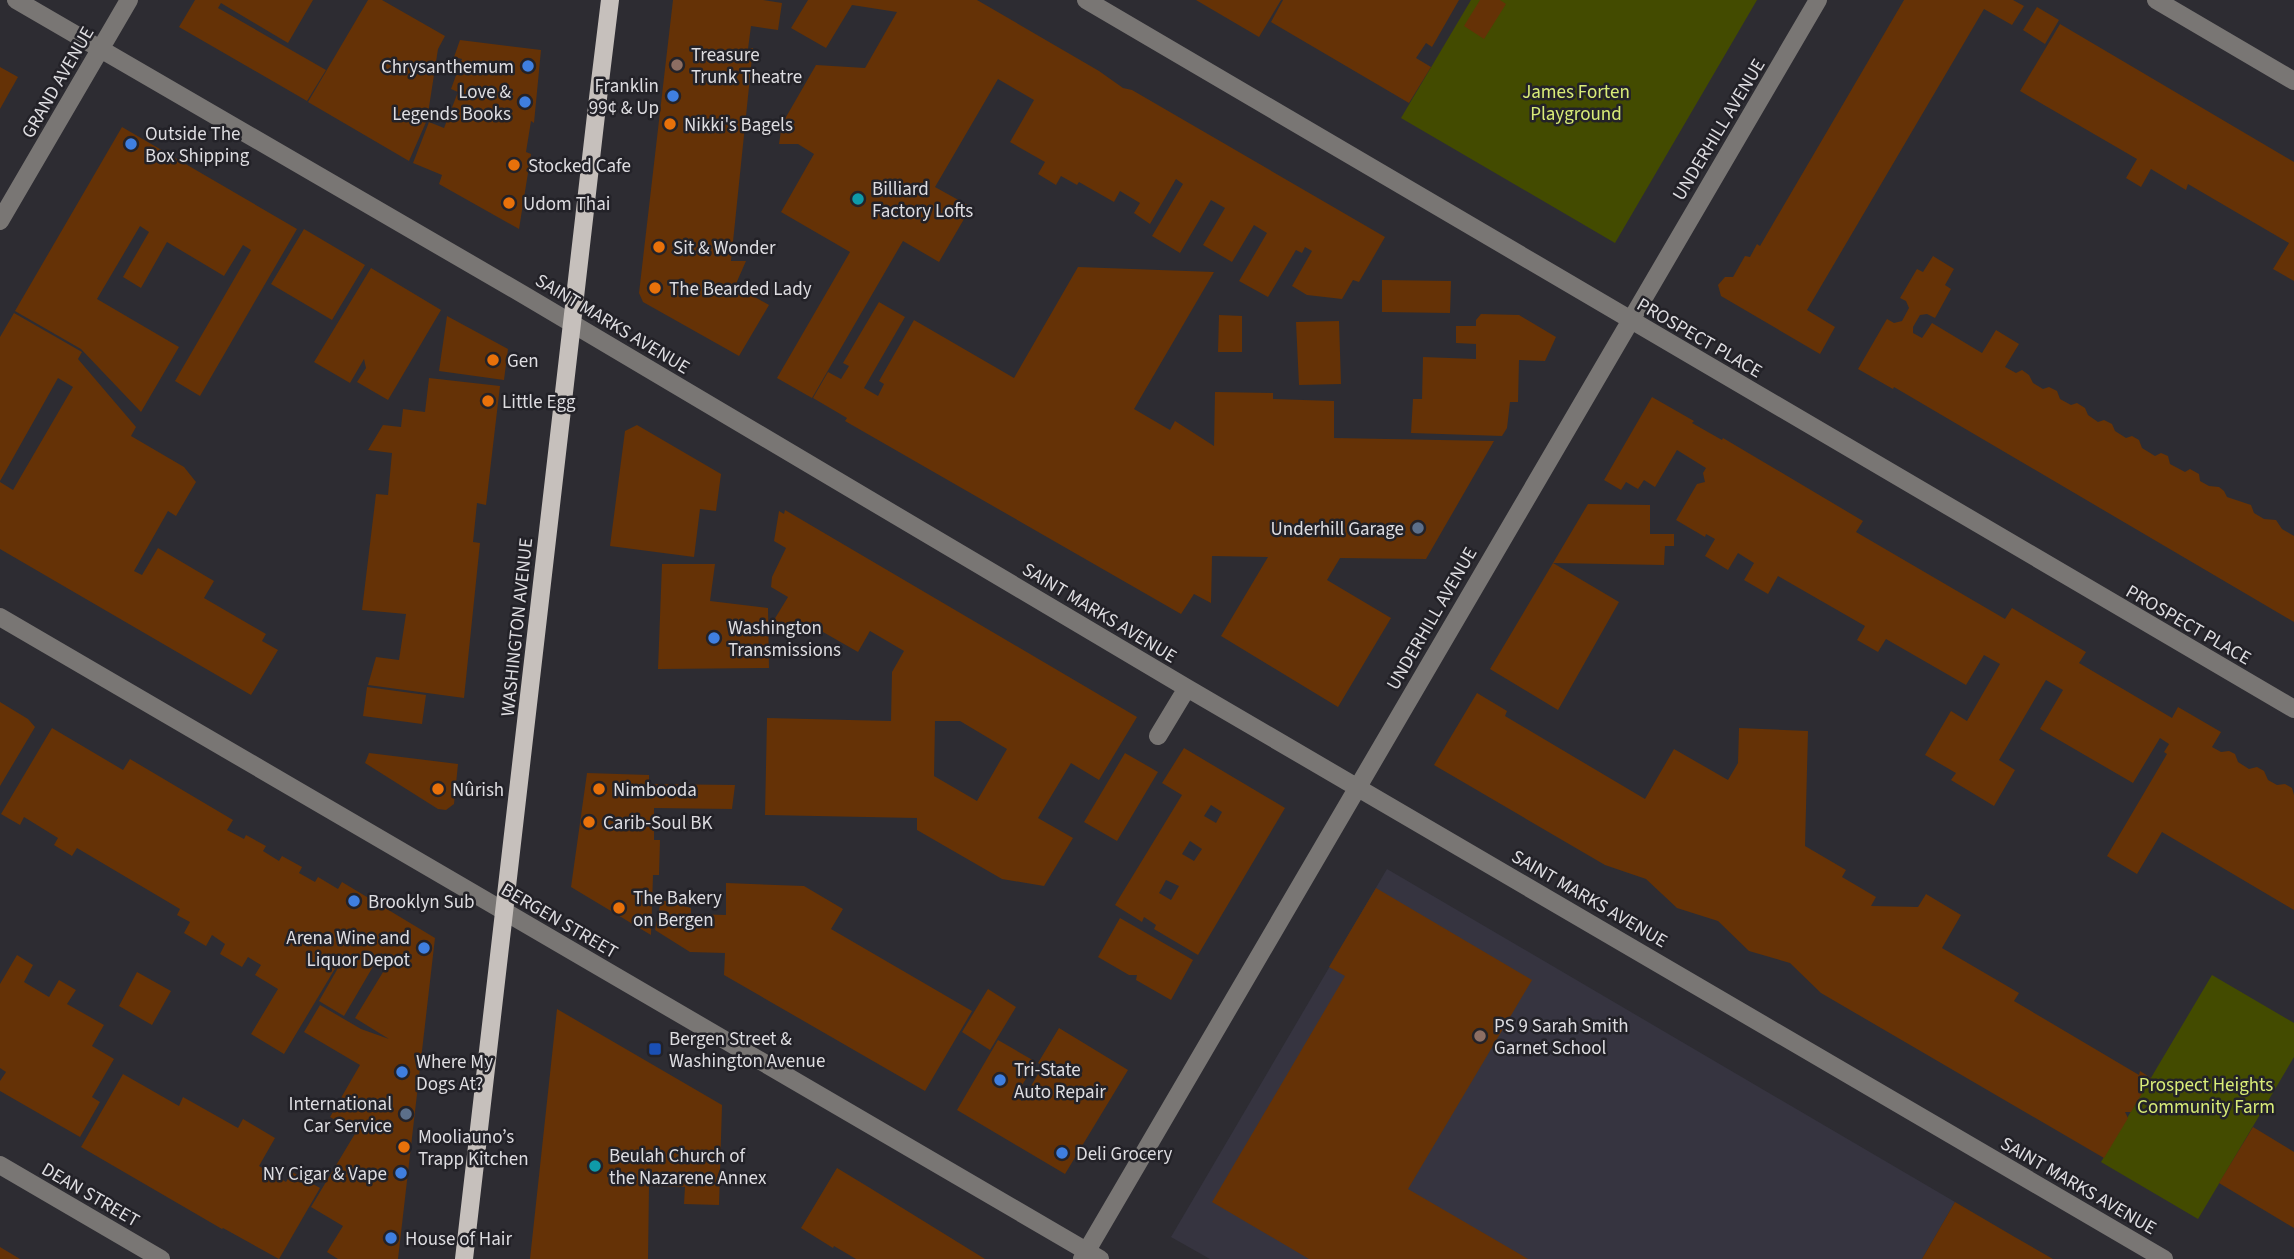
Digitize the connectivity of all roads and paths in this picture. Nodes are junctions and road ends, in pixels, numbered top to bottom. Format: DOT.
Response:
graph roads {
  1 [pos="16,0"];
  2 [pos="129,0"];
  3 [pos="611,0"];
  4 [pos="1086,0"];
  5 [pos="1818,0"];
  6 [pos="2156,0"];
  7 [pos="100,49"];
  8 [pos="2294,81"];
  9 [pos="0,221"];
  10 [pos="1630,319"];
  11 [pos="570,322"];
  12 [pos="0,617"];
  13 [pos="1187,688"];
  14 [pos="2294,709"];
  15 [pos="1158,736"];
  16 [pos="1357,786"];
  17 [pos="506,912"];
  18 [pos="0,1165"];
  19 [pos="1089,1256"];
  20 [pos="161,1259"];
  21 [pos="464,1259"];
  22 [pos="2164,1259"];
  1 -- 7 [label="street, SAINT MARKS AVENUE"];
  2 -- 7 [label="street, GRAND AVENUE"];
  3 -- 11 [label="main road, WASHINGTON AVENUE"];
  4 -- 10 [label="street, PROSPECT PLACE"];
  5 -- 10 [label="street, UNDERHILL AVENUE"];
  6 -- 8 [label="street"];
  7 -- 9 [label="street, GRAND AVENUE"];
  7 -- 11 [label="street, SAINT MARKS AVENUE"];
  10 -- 14 [label="street, PROSPECT PLACE"];
  10 -- 16 [label="street, UNDERHILL AVENUE"];
  11 -- 13 [label="street, SAINT MARKS AVENUE"];
  11 -- 17 [label="main road, WASHINGTON AVENUE"];
  12 -- 17 [label="street, BERGEN STREET"];
  13 -- 15 [label="street"];
  13 -- 16 [label="street, SAINT MARKS AVENUE"];
  16 -- 19 [label="street, UNDERHILL AVENUE"];
  16 -- 22 [label="street, SAINT MARKS AVENUE"];
  17 -- 19 [label="street, BERGEN STREET"];
  17 -- 21 [label="main road, WASHINGTON AVENUE"];
  18 -- 20 [label="street, DEAN STREET"];
}
